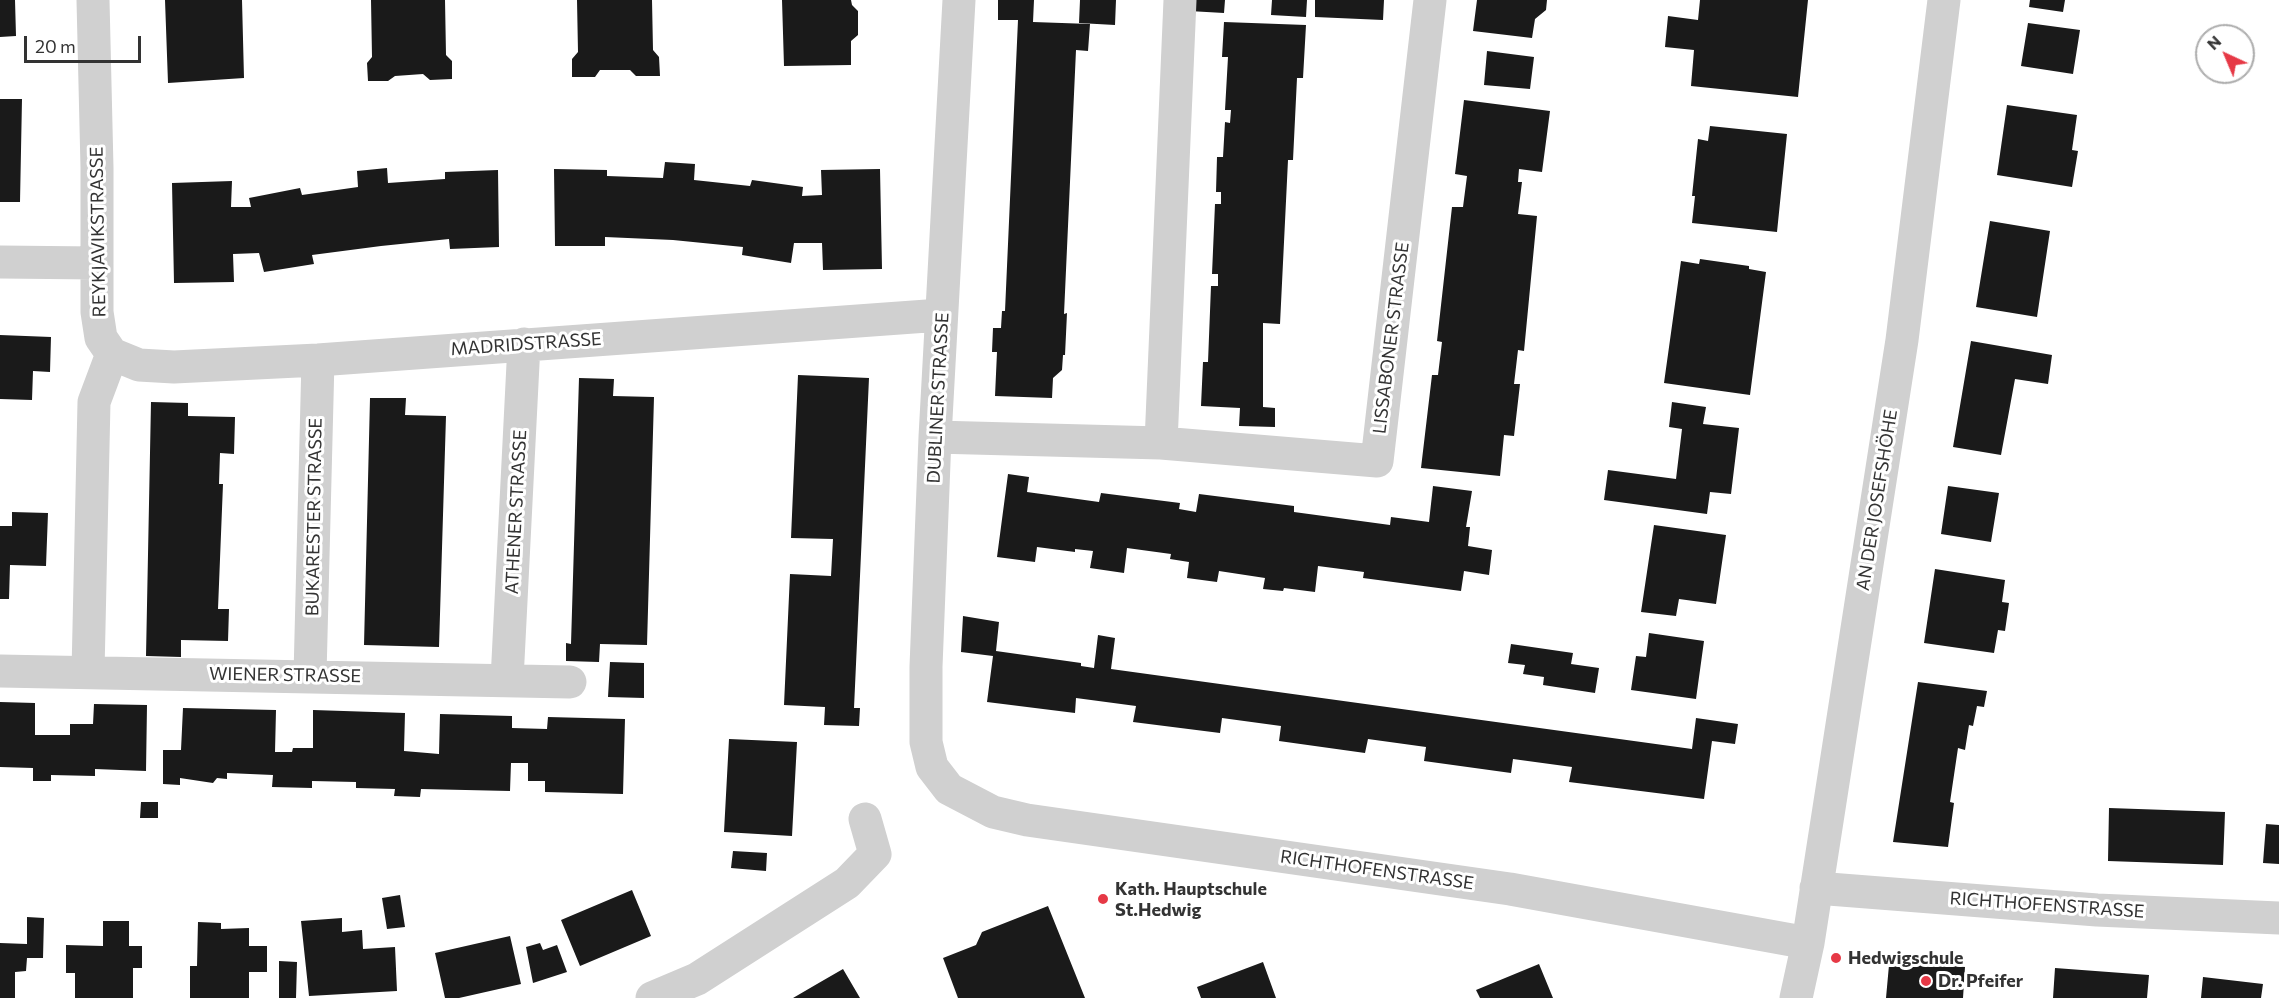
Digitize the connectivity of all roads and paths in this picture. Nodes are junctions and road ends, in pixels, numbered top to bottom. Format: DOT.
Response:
graph roads {
  1 [pos="93,0"];
  2 [pos="959,0"];
  3 [pos="1180,0"];
  4 [pos="1430,0"];
  5 [pos="1944,0"];
  6 [pos="0,262"];
  7 [pos="97,263"];
  8 [pos="941,315"];
  9 [pos="524,344"];
  10 [pos="112,354"];
  11 [pos="318,360"];
  12 [pos="935,437"];
  13 [pos="1161,443"];
  14 [pos="0,671"];
  15 [pos="88,672"];
  16 [pos="310,675"];
  17 [pos="507,680"];
  18 [pos="570,682"];
  19 [pos="949,789"];
  20 [pos="865,819"];
  21 [pos="1816,888"];
  22 [pos="2279,918"];
  23 [pos="1808,943"];
  24 [pos="652,998"];
  25 [pos="1796,998"];
  1 -- 7 [label="street, REYKJAVIKSTRASSE"];
  2 -- 8 [label="street, DUBLINER STRASSE"];
  3 -- 13 [label="street"];
  4 -- 13 [label="street, LISSABONER STRASSE"];
  5 -- 21 [label="street, AN DER JOSEFSHÖHE"];
  6 -- 7 [label="street"];
  7 -- 10 [label="street, REYKJAVIKSTRASSE"];
  8 -- 9 [label="street, MADRIDSTRASSE"];
  8 -- 12 [label="street, DUBLINER STRASSE"];
  9 -- 11 [label="street, MADRIDSTRASSE"];
  9 -- 17 [label="street, ATHENER STRASSE"];
  10 -- 11 [label="street, MADRIDSTRASSE"];
  10 -- 15 [label="street"];
  11 -- 16 [label="street, BUKARESTER STRASSE"];
  12 -- 13 [label="street, LISSABONER STRASSE"];
  12 -- 19 [label="street, DUBLINER STRASSE"];
  14 -- 15 [label="street, WIENER STRASSE"];
  15 -- 16 [label="street, WIENER STRASSE"];
  16 -- 17 [label="street, WIENER STRASSE"];
  17 -- 18 [label="street, WIENER STRASSE"];
  19 -- 23 [label="street, RICHTHOFENSTRASSE"];
  20 -- 24 [label="street"];
  21 -- 22 [label="street, RICHTHOFENSTRASSE"];
  21 -- 23 [label="street, AN DER JOSEFSHÖHE"];
  23 -- 25 [label="street, AN DER JOSEFSHÖHE"];
}
